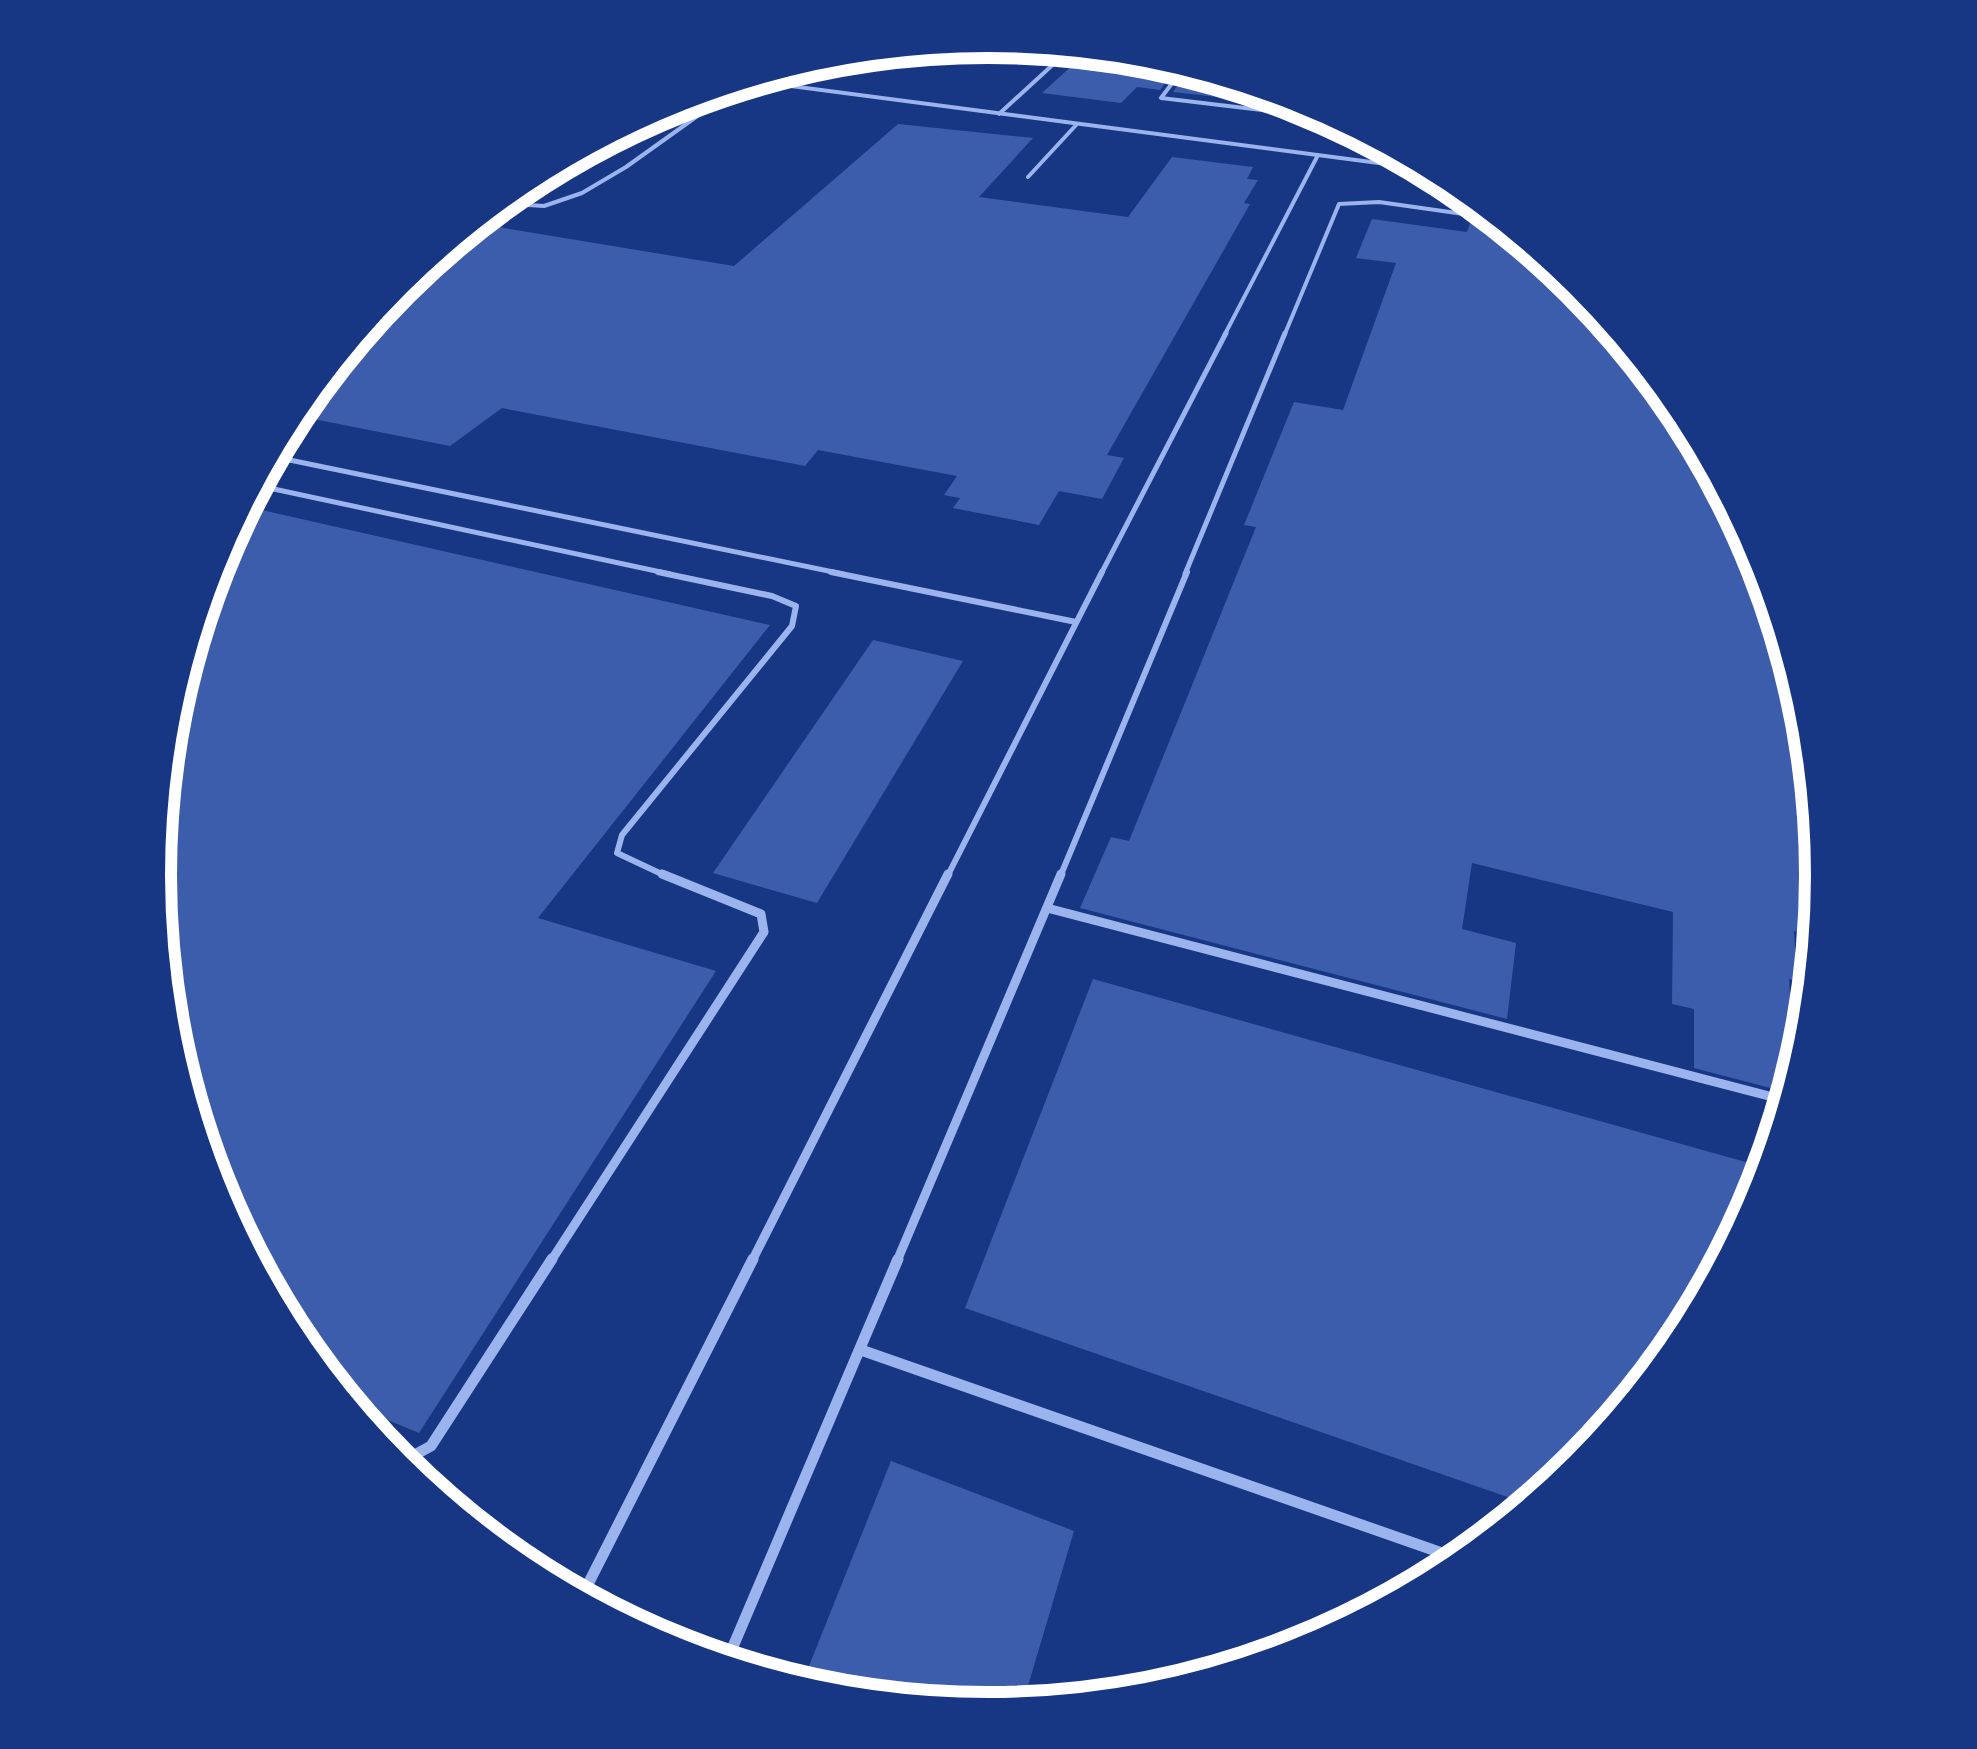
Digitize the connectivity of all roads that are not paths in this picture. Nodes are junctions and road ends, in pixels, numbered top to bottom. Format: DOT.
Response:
graph roads {
  1 [pos="1057,60"];
  2 [pos="1175,79"];
  3 [pos="779,85"];
  4 [pos="701,110"];
  5 [pos="1281,112"];
  6 [pos="999,114"];
  7 [pos="1077,124"];
  8 [pos="1318,155"];
  9 [pos="1393,165"];
  10 [pos="1028,178"];
  11 [pos="522,204"];
  12 [pos="1470,215"];
  13 [pos="285,459"];
  14 [pos="269,489"];
  15 [pos="1076,622"];
  16 [pos="1048,908"];
  17 [pos="1774,1097"];
  18 [pos="861,1350"];
  19 [pos="414,1455"];
  20 [pos="1443,1553"];
  21 [pos="587,1586"];
  22 [pos="732,1650"];
  1 -- 6 [label="lane"];
  2 -- 5 [label="lane"];
  3 -- 6 [label="lane"];
  4 -- 11 [label="lane"];
  6 -- 7 [label="lane"];
  7 -- 8 [label="lane"];
  7 -- 10 [label="lane"];
  8 -- 9 [label="lane"];
  8 -- 15 [label="lane"];
  12 -- 16 [label="lane"];
  13 -- 15 [label="lane"];
  14 -- 19 [label="lane"];
  15 -- 21 [label="lane"];
  16 -- 17 [label="lane"];
  16 -- 18 [label="lane"];
  18 -- 20 [label="lane"];
  18 -- 22 [label="lane"];
}
